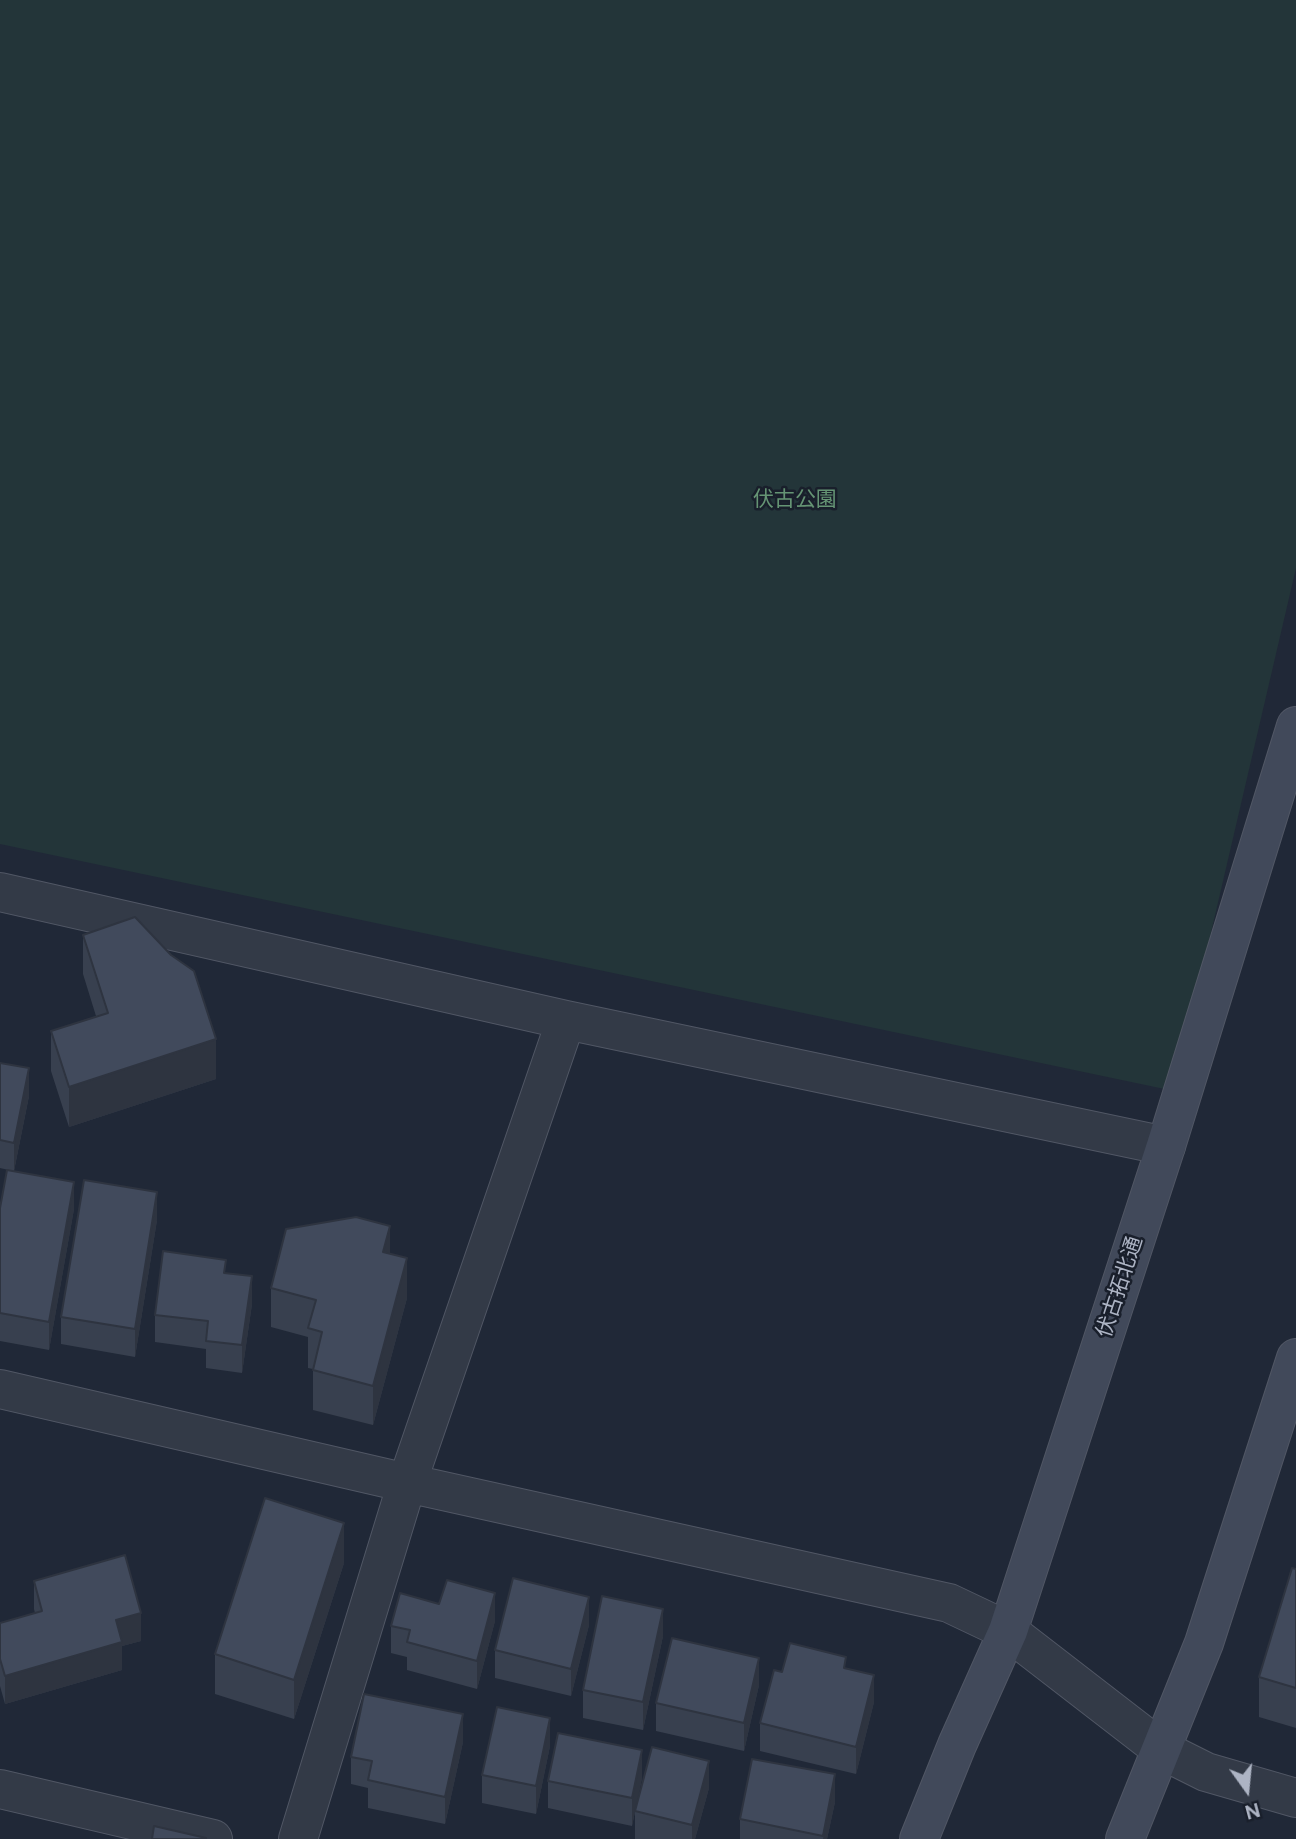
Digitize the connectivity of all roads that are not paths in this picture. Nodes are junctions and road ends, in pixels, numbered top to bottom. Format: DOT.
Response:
graph roads {
  1 [pos="1296,726"];
  2 [pos="0,892"];
  3 [pos="566,1020"];
  4 [pos="1166,1146"];
  5 [pos="1296,1358"];
  6 [pos="0,1389"];
  7 [pos="407,1483"];
  8 [pos="1008,1631"];
  9 [pos="1162,1750"];
  10 [pos="0,1789"];
  11 [pos="1296,1798"];
  12 [pos="213,1839"];
  13 [pos="298,1839"];
  14 [pos="919,1839"];
  15 [pos="1125,1839"];
  1 -- 4 [label="street, 伏古拓北通"];
  2 -- 3 [label="street"];
  3 -- 4 [label="street"];
  3 -- 7 [label="street"];
  4 -- 8 [label="street, 伏古拓北通"];
  5 -- 9 [label="street"];
  6 -- 7 [label="street"];
  7 -- 8 [label="street"];
  7 -- 13 [label="street"];
  8 -- 9 [label="street"];
  8 -- 14 [label="street, 伏古拓北通"];
  9 -- 11 [label="street"];
  9 -- 15 [label="street"];
  10 -- 12 [label="street"];
}
